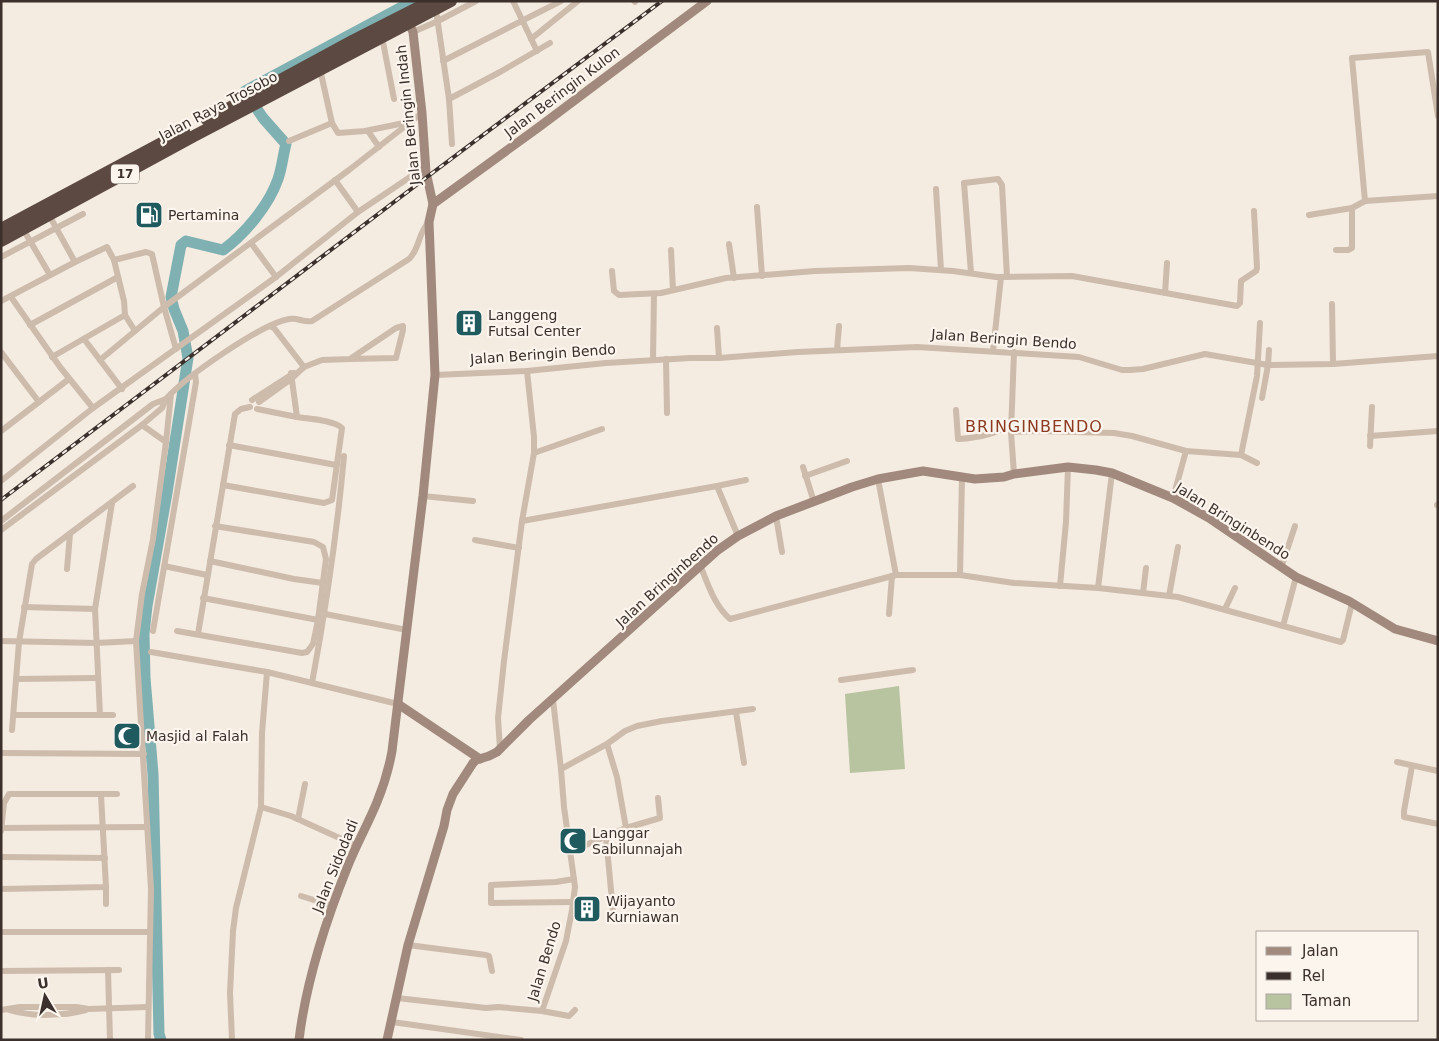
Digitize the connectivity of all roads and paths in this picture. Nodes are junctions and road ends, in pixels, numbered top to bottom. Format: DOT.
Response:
graph roads {
  1 [pos="451,1"];
  2 [pos="476,1"];
  3 [pos="513,1"];
  4 [pos="561,1"];
  5 [pos="578,1"];
  6 [pos="707,1"];
  7 [pos="435,11"];
  8 [pos="523,21"];
  9 [pos="411,28"];
  10 [pos="382,38"];
  11 [pos="530,39"];
  12 [pos="550,43"];
  13 [pos="537,50"];
  14 [pos="443,61"];
  15 [pos="320,69"];
  16 [pos="394,99"];
  17 [pos="449,99"];
  18 [pos="250,101"];
  19 [pos="422,113"];
  20 [pos="1438,116"];
  21 [pos="411,122"];
  22 [pos="332,123"];
  23 [pos="368,131"];
  24 [pos="289,141"];
  25 [pos="452,144"];
  26 [pos="379,147"];
  27 [pos="426,167"];
  28 [pos="335,180"];
  29 [pos="936,189"];
  30 [pos="1438,196"];
  31 [pos="1365,201"];
  32 [pos="432,204"];
  33 [pos="757,207"];
  34 [pos="1352,208"];
  35 [pos="1254,211"];
  36 [pos="358,212"];
  37 [pos="84,214"];
  38 [pos="49,215"];
  39 [pos="1308,215"];
  40 [pos="429,222"];
  41 [pos="56,228"];
  42 [pos="1,229"];
  43 [pos="23,229"];
  44 [pos="1,241"];
  45 [pos="30,242"];
  46 [pos="251,243"];
  47 [pos="729,244"];
  48 [pos="671,250"];
  49 [pos="1336,250"];
  50 [pos="1,257"];
  51 [pos="114,260"];
  52 [pos="75,262"];
  53 [pos="1167,262"];
  54 [pos="941,270"];
  55 [pos="612,271"];
  56 [pos="971,273"];
  57 [pos="50,275"];
  58 [pos="762,276"];
  59 [pos="118,277"];
  60 [pos="276,277"];
  61 [pos="1004,277"];
  62 [pos="734,278"];
  63 [pos="673,290"];
  64 [pos="1165,293"];
  65 [pos="654,294"];
  66 [pos="11,297"];
  67 [pos="1,301"];
  68 [pos="170,304"];
  69 [pos="1332,304"];
  70 [pos="125,315"];
  71 [pos="1260,323"];
  72 [pos="30,325"];
  73 [pos="270,326"];
  74 [pos="839,326"];
  75 [pos="717,328"];
  76 [pos="136,331"];
  77 [pos="84,340"];
  78 [pos="176,349"];
  79 [pos="837,350"];
  80 [pos="1269,350"];
  81 [pos="993,351"];
  82 [pos="1,352"];
  83 [pos="1014,352"];
  84 [pos="1438,356"];
  85 [pos="52,357"];
  86 [pos="718,358"];
  87 [pos="350,359"];
  88 [pos="666,359"];
  89 [pos="100,360"];
  90 [pos="653,360"];
  91 [pos="1258,364"];
  92 [pos="1333,364"];
  93 [pos="1268,365"];
  94 [pos="528,371"];
  95 [pos="296,373"];
  96 [pos="195,374"];
  97 [pos="434,375"];
  98 [pos="70,379"];
  99 [pos="122,389"];
  100 [pos="173,391"];
  101 [pos="1262,398"];
  102 [pos="166,399"];
  103 [pos="39,402"];
  104 [pos="254,404"];
  105 [pos="1372,407"];
  106 [pos="93,408"];
  107 [pos="956,410"];
  108 [pos="142,412"];
  109 [pos="667,413"];
  110 [pos="297,417"];
  111 [pos="1,420"];
  112 [pos="149,420"];
  113 [pos="1011,424"];
  114 [pos="142,426"];
  115 [pos="4,429"];
  116 [pos="602,429"];
  117 [pos="1438,431"];
  118 [pos="1011,432"];
  119 [pos="1370,436"];
  120 [pos="166,442"];
  121 [pos="229,445"];
  122 [pos="1370,446"];
  123 [pos="1186,451"];
  124 [pos="534,453"];
  125 [pos="1241,455"];
  126 [pos="344,456"];
  127 [pos="847,462"];
  128 [pos="1257,462"];
  129 [pos="336,465"];
  130 [pos="803,467"];
  131 [pos="1068,467"];
  132 [pos="1112,473"];
  133 [pos="1014,474"];
  134 [pos="805,476"];
  135 [pos="962,476"];
  136 [pos="878,479"];
  137 [pos="746,480"];
  138 [pos="1,481"];
  139 [pos="222,485"];
  140 [pos="133,486"];
  141 [pos="718,486"];
  142 [pos="423,496"];
  143 [pos="1173,498"];
  144 [pos="473,501"];
  145 [pos="814,502"];
  146 [pos="112,503"];
  147 [pos="776,516"];
  148 [pos="1,521"];
  149 [pos="522,521"];
  150 [pos="215,526"];
  151 [pos="1295,526"];
  152 [pos="1,530"];
  153 [pos="70,534"];
  154 [pos="738,536"];
  155 [pos="475,540"];
  156 [pos="1178,547"];
  157 [pos="519,548"];
  158 [pos="782,552"];
  159 [pos="210,561"];
  160 [pos="700,565"];
  161 [pos="164,566"];
  162 [pos="1146,568"];
  163 [pos="1281,568"];
  164 [pos="67,569"];
  165 [pos="207,575"];
  166 [pos="894,576"];
  167 [pos="960,576"];
  168 [pos="1296,577"];
  169 [pos="323,583"];
  170 [pos="1060,586"];
  171 [pos="1098,588"];
  172 [pos="1235,588"];
  173 [pos="1143,593"];
  174 [pos="1169,596"];
  175 [pos="203,598"];
  176 [pos="1355,606"];
  177 [pos="24,607"];
  178 [pos="95,609"];
  179 [pos="1225,610"];
  180 [pos="325,614"];
  181 [pos="889,614"];
  182 [pos="318,620"];
  183 [pos="1283,626"];
  184 [pos="177,630"];
  185 [pos="407,630"];
  186 [pos="153,631"];
  187 [pos="198,634"];
  188 [pos="1,641"];
  189 [pos="136,641"];
  190 [pos="1438,641"];
  191 [pos="19,642"];
  192 [pos="96,643"];
  193 [pos="151,652"];
  194 [pos="913,670"];
  195 [pos="266,672"];
  196 [pos="97,678"];
  197 [pos="16,679"];
  198 [pos="841,680"];
  199 [pos="312,683"];
  200 [pos="553,700"];
  201 [pos="398,704"];
  202 [pos="752,710"];
  203 [pos="736,712"];
  204 [pos="14,715"];
  205 [pos="100,715"];
  206 [pos="113,715"];
  207 [pos="12,730"];
  208 [pos="607,744"];
  209 [pos="500,749"];
  210 [pos="1,753"];
  211 [pos="144,754"];
  212 [pos="484,758"];
  213 [pos="1396,762"];
  214 [pos="744,763"];
  215 [pos="1412,766"];
  216 [pos="561,769"];
  217 [pos="1438,771"];
  218 [pos="305,784"];
  219 [pos="117,794"];
  220 [pos="101,795"];
  221 [pos="658,798"];
  222 [pos="261,807"];
  223 [pos="298,819"];
  224 [pos="1438,824"];
  225 [pos="103,826"];
  226 [pos="147,827"];
  227 [pos="626,828"];
  228 [pos="1,829"];
  229 [pos="606,837"];
  230 [pos="357,846"];
  231 [pos="569,852"];
  232 [pos="1,857"];
  233 [pos="105,858"];
  234 [pos="574,879"];
  235 [pos="106,888"];
  236 [pos="1,889"];
  237 [pos="301,896"];
  238 [pos="573,902"];
  239 [pos="106,904"];
  240 [pos="333,906"];
  241 [pos="613,911"];
  242 [pos="1,932"];
  243 [pos="150,932"];
  244 [pos="408,945"];
  245 [pos="108,970"];
  246 [pos="119,970"];
  247 [pos="492,970"];
  248 [pos="1,971"];
  249 [pos="397,998"];
  250 [pos="148,1007"];
  251 [pos="109,1009"];
  252 [pos="5,1010"];
  253 [pos="575,1010"];
  254 [pos="542,1011"];
  255 [pos="392,1022"];
  256 [pos="110,1040"];
  257 [pos="148,1040"];
  258 [pos="232,1040"];
  259 [pos="299,1040"];
  260 [pos="387,1040"];
  261 [pos="521,1040"];
  1 -- 7 [label="highway, Jalan Raya Trosobo / 17"];
  2 -- 7 [label="street"];
  3 -- 8 [label="street"];
  4 -- 8 [label="street"];
  5 -- 11 [label="street"];
  6 -- 32 [label="street, Jalan Beringin Kulon"];
  7 -- 9 [label="highway, Jalan Raya Trosobo / 17"];
  7 -- 14 [label="street"];
  7 -- 18 [label="highway, Jalan Raya Trosobo / 17"];
  8 -- 11 [label="street"];
  8 -- 14 [label="street"];
  9 -- 10 [label="highway, Jalan Raya Trosobo / 17"];
  9 -- 19 [label="street, Jalan Beringin Indah"];
  10 -- 15 [label="highway, Jalan Raya Trosobo / 17"];
  10 -- 16 [label="street"];
  11 -- 13 [label="street"];
  12 -- 13 [label="street"];
  13 -- 17 [label="street"];
  14 -- 17 [label="street"];
  15 -- 18 [label="highway, Jalan Raya Trosobo / 17"];
  15 -- 22 [label="street"];
  17 -- 25 [label="street"];
  18 -- 38 [label="highway, Jalan Raya Trosobo / 17"];
  18 -- 42 [label="highway, Jalan Raya Trosobo / 17"];
  19 -- 21 [label="street"];
  19 -- 27 [label="street, Jalan Beringin Indah"];
  20 -- 31 [label="street"];
  21 -- 23 [label="street"];
  21 -- 26 [label="street"];
  22 -- 23 [label="street"];
  22 -- 24 [label="street"];
  23 -- 26 [label="street"];
  26 -- 28 [label="street"];
  27 -- 32 [label="street, Jalan Beringin Indah"];
  27 -- 36 [label="street"];
  28 -- 36 [label="street"];
  28 -- 46 [label="street"];
  29 -- 54 [label="street"];
  30 -- 31 [label="street"];
  31 -- 34 [label="street"];
  32 -- 40 [label="street"];
  33 -- 58 [label="street"];
  34 -- 39 [label="street"];
  34 -- 49 [label="street"];
  35 -- 64 [label="street"];
  36 -- 60 [label="street"];
  37 -- 41 [label="street"];
  38 -- 41 [label="street"];
  38 -- 43 [label="highway, Jalan Raya Trosobo / 17"];
  40 -- 73 [label="street"];
  40 -- 97 [label="street"];
  41 -- 45 [label="street"];
  41 -- 52 [label="street"];
  43 -- 44 [label="highway, Jalan Raya Trosobo / 17"];
  43 -- 45 [label="street"];
  45 -- 50 [label="street"];
  45 -- 57 [label="street"];
  46 -- 60 [label="street"];
  46 -- 68 [label="street"];
  47 -- 62 [label="street"];
  48 -- 63 [label="street"];
  51 -- 52 [label="street"];
  51 -- 59 [label="street"];
  51 -- 68 [label="street"];
  52 -- 57 [label="street"];
  53 -- 64 [label="street"];
  54 -- 56 [label="street"];
  54 -- 58 [label="street"];
  55 -- 65 [label="street"];
  56 -- 61 [label="street"];
  56 -- 61 [label="street"];
  57 -- 66 [label="street"];
  58 -- 62 [label="street"];
  59 -- 70 [label="street"];
  59 -- 72 [label="street"];
  60 -- 78 [label="street"];
  61 -- 64 [label="street"];
  61 -- 81 [label="street"];
  62 -- 63 [label="street"];
  63 -- 65 [label="street"];
  65 -- 90 [label="street"];
  66 -- 67 [label="street"];
  66 -- 72 [label="street"];
  68 -- 76 [label="street"];
  68 -- 78 [label="street"];
  69 -- 92 [label="street"];
  70 -- 76 [label="street"];
  70 -- 77 [label="street"];
  71 -- 91 [label="street"];
  72 -- 85 [label="street"];
  73 -- 95 [label="street"];
  73 -- 96 [label="street"];
  74 -- 79 [label="street"];
  75 -- 86 [label="street"];
  76 -- 89 [label="street"];
  77 -- 85 [label="street"];
  77 -- 89 [label="street"];
  78 -- 99 [label="street"];
  79 -- 81 [label="street, Jalan Beringin Bendo"];
  79 -- 86 [label="street, Jalan Beringin Bendo"];
  80 -- 93 [label="street"];
  81 -- 83 [label="street, Jalan Beringin Bendo"];
  82 -- 103 [label="street"];
  83 -- 91 [label="street, Jalan Beringin Bendo"];
  83 -- 113 [label="street"];
  84 -- 92 [label="street, Jalan Beringin Bendo"];
  85 -- 98 [label="street"];
  86 -- 88 [label="street, Jalan Beringin Bendo"];
  87 -- 87 [label="street"];
  87 -- 95 [label="street"];
  88 -- 90 [label="street, Jalan Beringin Bendo"];
  88 -- 109 [label="street"];
  89 -- 99 [label="street"];
  90 -- 94 [label="street, Jalan Beringin Bendo"];
  91 -- 93 [label="street, Jalan Beringin Bendo"];
  91 -- 125 [label="street"];
  92 -- 93 [label="street, Jalan Beringin Bendo"];
  93 -- 101 [label="street"];
  94 -- 97 [label="street, Jalan Beringin Bendo"];
  94 -- 124 [label="street"];
  95 -- 104 [label="street"];
  95 -- 110 [label="street"];
  96 -- 100 [label="street"];
  96 -- 161 [label="street"];
  97 -- 142 [label="street, Jalan Sidodadi"];
  98 -- 103 [label="street"];
  98 -- 106 [label="street"];
  99 -- 106 [label="street"];
  100 -- 102 [label="street"];
  100 -- 120 [label="street"];
  102 -- 108 [label="street"];
  102 -- 112 [label="street"];
  103 -- 115 [label="street"];
  104 -- 110 [label="street"];
  104 -- 121 [label="street"];
  105 -- 119 [label="street"];
  106 -- 138 [label="street"];
  107 -- 113 [label="street"];
  108 -- 112 [label="street"];
  108 -- 148 [label="street"];
  110 -- 129 [label="street"];
  111 -- 115 [label="street"];
  112 -- 114 [label="street"];
  113 -- 118 [label="street"];
  114 -- 120 [label="street"];
  114 -- 152 [label="street"];
  116 -- 124 [label="street"];
  117 -- 119 [label="street"];
  118 -- 123 [label="street"];
  118 -- 133 [label="street"];
  119 -- 122 [label="street"];
  120 -- 189 [label="street"];
  121 -- 129 [label="street"];
  121 -- 139 [label="street"];
  123 -- 125 [label="street"];
  123 -- 143 [label="street"];
  124 -- 149 [label="street"];
  125 -- 128 [label="street"];
  126 -- 180 [label="street"];
  127 -- 134 [label="street"];
  129 -- 139 [label="street"];
  130 -- 134 [label="street"];
  131 -- 132 [label="street, Jalan Bringinbendo"];
  131 -- 133 [label="street, Jalan Bringinbendo"];
  131 -- 170 [label="street"];
  132 -- 143 [label="street, Jalan Bringinbendo"];
  132 -- 171 [label="street"];
  133 -- 135 [label="street, Jalan Bringinbendo"];
  134 -- 145 [label="street"];
  135 -- 136 [label="street, Jalan Bringinbendo"];
  135 -- 167 [label="street"];
  136 -- 145 [label="street, Jalan Bringinbendo"];
  136 -- 166 [label="street"];
  137 -- 141 [label="street"];
  139 -- 150 [label="street"];
  140 -- 146 [label="street"];
  141 -- 149 [label="street"];
  141 -- 154 [label="street"];
  142 -- 144 [label="street"];
  142 -- 185 [label="street, Jalan Sidodadi"];
  143 -- 163 [label="street, Jalan Bringinbendo"];
  145 -- 147 [label="street, Jalan Bringinbendo"];
  146 -- 153 [label="street"];
  146 -- 178 [label="street"];
  147 -- 154 [label="street, Jalan Bringinbendo"];
  147 -- 158 [label="street"];
  149 -- 157 [label="street"];
  150 -- 159 [label="street"];
  150 -- 169 [label="street"];
  151 -- 163 [label="street"];
  153 -- 164 [label="street"];
  153 -- 177 [label="street"];
  154 -- 160 [label="street, Jalan Bringinbendo"];
  155 -- 157 [label="street"];
  156 -- 174 [label="street"];
  157 -- 209 [label="street"];
  159 -- 165 [label="street"];
  159 -- 169 [label="street"];
  160 -- 166 [label="street"];
  160 -- 200 [label="street, Jalan Bringinbendo"];
  161 -- 165 [label="street"];
  161 -- 186 [label="street"];
  162 -- 173 [label="street"];
  163 -- 168 [label="street, Jalan Bringinbendo"];
  165 -- 175 [label="street"];
  166 -- 167 [label="street"];
  166 -- 181 [label="street"];
  167 -- 170 [label="street"];
  168 -- 176 [label="street, Jalan Bringinbendo"];
  168 -- 183 [label="street"];
  169 -- 182 [label="street"];
  170 -- 171 [label="street"];
  171 -- 173 [label="street"];
  172 -- 179 [label="street"];
  173 -- 174 [label="street"];
  174 -- 179 [label="street"];
  175 -- 182 [label="street"];
  175 -- 187 [label="street"];
  176 -- 183 [label="street"];
  176 -- 190 [label="street, Jalan Bringinbendo"];
  177 -- 178 [label="street"];
  177 -- 191 [label="street"];
  178 -- 192 [label="street"];
  179 -- 183 [label="street"];
  180 -- 185 [label="street"];
  180 -- 199 [label="street"];
  182 -- 187 [label="street"];
  184 -- 187 [label="street"];
  185 -- 201 [label="street, Jalan Sidodadi"];
  188 -- 191 [label="street"];
  189 -- 192 [label="street"];
  189 -- 211 [label="street"];
  191 -- 192 [label="street"];
  191 -- 197 [label="street"];
  192 -- 196 [label="street"];
  193 -- 195 [label="street"];
  194 -- 198 [label="street"];
  195 -- 199 [label="street"];
  195 -- 222 [label="street"];
  196 -- 197 [label="street"];
  196 -- 205 [label="street"];
  197 -- 204 [label="street"];
  199 -- 201 [label="street"];
  200 -- 209 [label="street, Jalan Bringinbendo"];
  200 -- 216 [label="street, Jalan Bendo"];
  201 -- 212 [label="street"];
  201 -- 230 [label="street, Jalan Sidodadi"];
  202 -- 203 [label="street"];
  203 -- 208 [label="street"];
  203 -- 214 [label="street"];
  204 -- 205 [label="street"];
  204 -- 207 [label="street"];
  205 -- 206 [label="street"];
  208 -- 216 [label="street"];
  208 -- 227 [label="street"];
  209 -- 212 [label="street, Jalan Bringinbendo"];
  210 -- 211 [label="street"];
  211 -- 226 [label="street"];
  212 -- 244 [label="street"];
  213 -- 215 [label="street"];
  215 -- 217 [label="street"];
  215 -- 224 [label="street"];
  216 -- 231 [label="street, Jalan Bendo"];
  218 -- 223 [label="street"];
  219 -- 220 [label="street"];
  220 -- 225 [label="street"];
  220 -- 228 [label="street"];
  221 -- 227 [label="street"];
  222 -- 223 [label="street"];
  222 -- 258 [label="street"];
  223 -- 230 [label="street"];
  225 -- 226 [label="street"];
  225 -- 228 [label="street"];
  225 -- 233 [label="street"];
  226 -- 243 [label="street"];
  227 -- 229 [label="street"];
  229 -- 231 [label="street"];
  229 -- 241 [label="street"];
  230 -- 240 [label="street, Jalan Sidodadi"];
  231 -- 234 [label="street, Jalan Bendo"];
  232 -- 233 [label="street"];
  233 -- 235 [label="street"];
  234 -- 238 [label="street, Jalan Bendo"];
  234 -- 238 [label="street"];
  235 -- 236 [label="street"];
  235 -- 239 [label="street"];
  237 -- 240 [label="street"];
  238 -- 254 [label="street, Jalan Bendo"];
  240 -- 259 [label="street, Jalan Sidodadi"];
  242 -- 243 [label="street"];
  243 -- 250 [label="street"];
  244 -- 247 [label="street"];
  244 -- 249 [label="street"];
  245 -- 246 [label="street"];
  245 -- 248 [label="street"];
  245 -- 251 [label="street"];
  249 -- 254 [label="street, Jalan Bendo"];
  249 -- 255 [label="street"];
  250 -- 251 [label="street"];
  250 -- 257 [label="street"];
  251 -- 252 [label="street"];
  251 -- 256 [label="street"];
  253 -- 254 [label="street, Jalan Bendo"];
  255 -- 260 [label="street"];
  255 -- 261 [label="street"];
}
